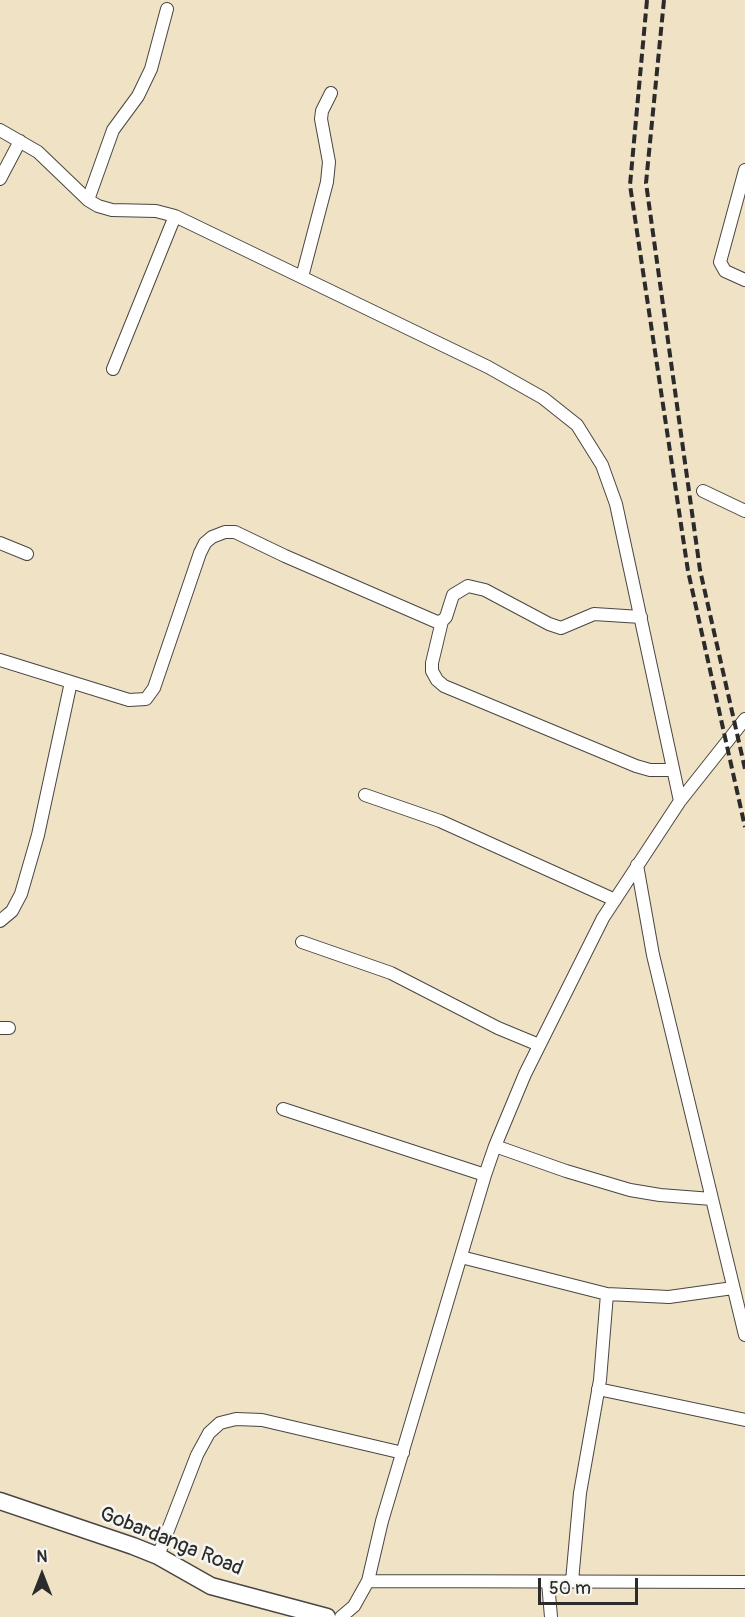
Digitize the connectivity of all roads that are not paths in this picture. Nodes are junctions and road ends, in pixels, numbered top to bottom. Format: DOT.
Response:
graph roads {
  1 [pos="167,9"];
  2 [pos="332,93"];
  3 [pos="0,130"];
  4 [pos="20,141"];
  5 [pos="745,170"];
  6 [pos="0,178"];
  7 [pos="88,200"];
  8 [pos="175,216"];
  9 [pos="302,277"];
  10 [pos="745,280"];
  11 [pos="113,369"];
  12 [pos="703,491"];
  13 [pos="745,511"];
  14 [pos="0,543"];
  15 [pos="27,554"];
  16 [pos="641,617"];
  17 [pos="442,621"];
  18 [pos="0,660"];
  19 [pos="71,682"];
  20 [pos="745,719"];
  21 [pos="673,770"];
  22 [pos="365,795"];
  23 [pos="680,801"];
  24 [pos="637,865"];
  25 [pos="615,900"];
  26 [pos="0,921"];
  27 [pos="302,942"];
  28 [pos="539,1045"];
  29 [pos="283,1109"];
  30 [pos="495,1146"];
  31 [pos="485,1175"];
  32 [pos="712,1199"];
  33 [pos="461,1257"];
  34 [pos="734,1288"];
  35 [pos="607,1294"];
  36 [pos="745,1335"];
  37 [pos="598,1389"];
  38 [pos="745,1420"];
  39 [pos="403,1453"];
  40 [pos="0,1501"];
  41 [pos="158,1557"];
  42 [pos="368,1581"];
  43 [pos="572,1581"];
  44 [pos="548,1582"];
  45 [pos="745,1582"];
  46 [pos="327,1617"];
  47 [pos="341,1617"];
  48 [pos="551,1617"];
  1 -- 7 [label="street"];
  2 -- 9 [label="street"];
  3 -- 4 [label="street"];
  4 -- 6 [label="street"];
  4 -- 7 [label="street"];
  5 -- 10 [label="street"];
  7 -- 8 [label="street"];
  8 -- 9 [label="street"];
  8 -- 11 [label="street"];
  9 -- 16 [label="street"];
  12 -- 13 [label="street"];
  14 -- 15 [label="street"];
  16 -- 17 [label="street"];
  16 -- 21 [label="street"];
  17 -- 19 [label="street"];
  17 -- 21 [label="street"];
  18 -- 19 [label="street"];
  19 -- 26 [label="street"];
  20 -- 23 [label="street"];
  21 -- 23 [label="street"];
  22 -- 25 [label="street"];
  23 -- 24 [label="street"];
  24 -- 25 [label="street"];
  24 -- 32 [label="street"];
  25 -- 28 [label="street"];
  27 -- 28 [label="street"];
  28 -- 30 [label="street"];
  29 -- 31 [label="street"];
  30 -- 31 [label="street"];
  30 -- 32 [label="street"];
  31 -- 33 [label="street"];
  32 -- 34 [label="street"];
  33 -- 35 [label="street"];
  33 -- 39 [label="street"];
  34 -- 35 [label="street"];
  34 -- 36 [label="street"];
  35 -- 37 [label="street"];
  37 -- 38 [label="street"];
  37 -- 43 [label="street"];
  39 -- 41 [label="street"];
  39 -- 42 [label="street"];
  40 -- 41 [label="main road, Gobardanga Road"];
  41 -- 46 [label="main road, Gobardanga Road"];
  42 -- 44 [label="street"];
  42 -- 47 [label="street"];
  43 -- 44 [label="street"];
  43 -- 45 [label="street"];
  44 -- 48 [label="street"];
}
